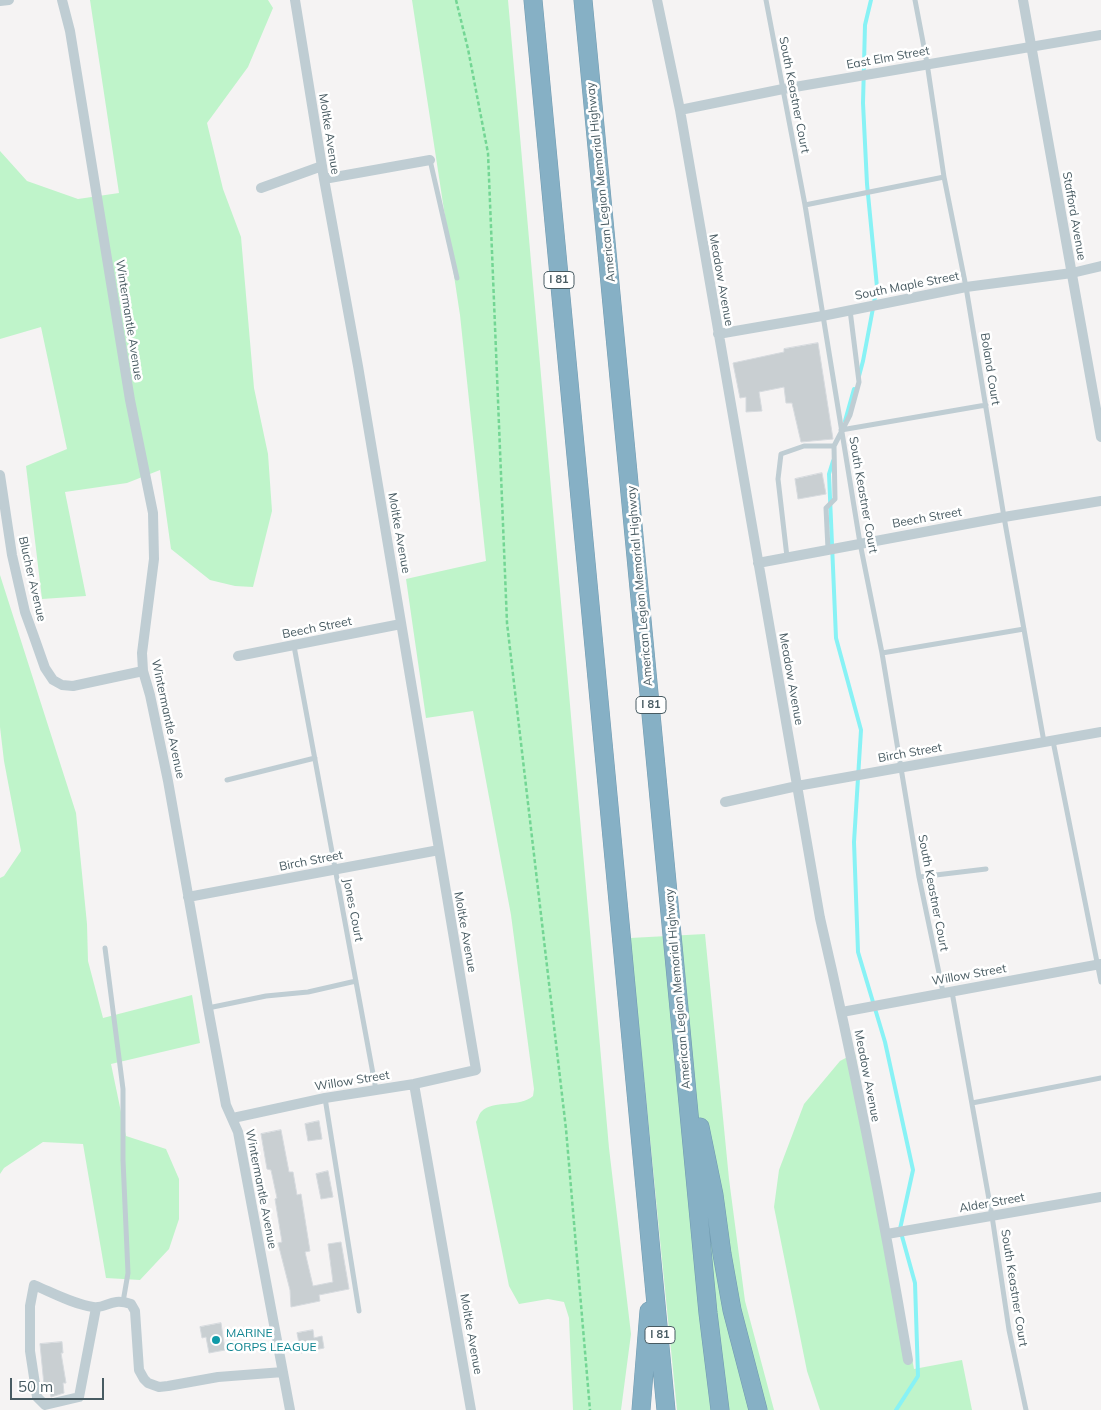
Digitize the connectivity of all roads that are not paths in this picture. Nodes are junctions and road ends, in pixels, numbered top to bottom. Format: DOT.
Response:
graph roads {
  1 [pos="8,0"];
  2 [pos="62,0"];
  3 [pos="295,0"];
  4 [pos="533,0"];
  5 [pos="583,0"];
  6 [pos="657,0"];
  7 [pos="766,0"];
  8 [pos="915,0"];
  9 [pos="1022,0"];
  10 [pos="0,2"];
  11 [pos="1101,35"];
  12 [pos="1031,46"];
  13 [pos="927,63"];
  14 [pos="783,89"];
  15 [pos="680,110"];
  16 [pos="430,160"];
  17 [pos="322,166"];
  18 [pos="944,177"];
  19 [pos="324,179"];
  20 [pos="261,188"];
  21 [pos="805,205"];
  22 [pos="1101,266"];
  23 [pos="1072,273"];
  24 [pos="457,278"];
  25 [pos="966,287"];
  26 [pos="850,310"];
  27 [pos="822,316"];
  28 [pos="718,334"];
  29 [pos="986,405"];
  30 [pos="842,430"];
  31 [pos="1101,437"];
  32 [pos="834,446"];
  33 [pos="0,475"];
  34 [pos="1101,501"];
  35 [pos="1004,517"];
  36 [pos="860,543"];
  37 [pos="828,549"];
  38 [pos="787,557"];
  39 [pos="758,563"];
  40 [pos="402,624"];
  41 [pos="1024,630"];
  42 [pos="294,646"];
  43 [pos="882,654"];
  44 [pos="238,656"];
  45 [pos="143,671"];
  46 [pos="1101,732"];
  47 [pos="1049,741"];
  48 [pos="315,758"];
  49 [pos="900,768"];
  50 [pos="227,780"];
  51 [pos="796,786"];
  52 [pos="725,802"];
  53 [pos="439,850"];
  54 [pos="986,868"];
  55 [pos="335,869"];
  56 [pos="919,877"];
  57 [pos="188,896"];
  58 [pos="104,948"];
  59 [pos="1100,964"];
  60 [pos="356,981"];
  61 [pos="1101,982"];
  62 [pos="947,992"];
  63 [pos="208,1008"];
  64 [pos="842,1012"];
  65 [pos="682,1042"];
  66 [pos="476,1070"];
  67 [pos="1101,1078"];
  68 [pos="414,1084"];
  69 [pos="376,1090"];
  70 [pos="325,1098"];
  71 [pos="972,1103"];
  72 [pos="233,1118"];
  73 [pos="1101,1197"];
  74 [pos="992,1216"];
  75 [pos="886,1234"];
  76 [pos="653,1261"];
  77 [pos="123,1302"];
  78 [pos="96,1308"];
  79 [pos="359,1311"];
  80 [pos="908,1360"];
  81 [pos="283,1372"];
  82 [pos="290,1410"];
  83 [pos="471,1410"];
  84 [pos="641,1410"];
  85 [pos="666,1410"];
  86 [pos="720,1410"];
  87 [pos="758,1410"];
  88 [pos="1026,1410"];
  1 -- 10 [label="street"];
  2 -- 45 [label="street, Wintermantle Avenue"];
  3 -- 17 [label="street, Moltke Avenue"];
  4 -- 76 [label="highway, I 81"];
  5 -- 65 [label="highway, American Legion Memorial Highway / I 81"];
  6 -- 15 [label="street, Meadow Avenue"];
  7 -- 14 [label="lane, South Keastner Court"];
  8 -- 13 [label="lane, Boland Court"];
  9 -- 12 [label="street, Stafford Avenue"];
  11 -- 12 [label="street, East Elm Street"];
  12 -- 13 [label="street, East Elm Street"];
  12 -- 23 [label="street, Stafford Avenue"];
  13 -- 14 [label="street, East Elm Street"];
  13 -- 18 [label="lane, Boland Court"];
  14 -- 15 [label="street, East Elm Street"];
  14 -- 21 [label="lane, South Keastner Court"];
  15 -- 28 [label="street, Meadow Avenue"];
  16 -- 19 [label="street"];
  16 -- 24 [label="lane"];
  17 -- 19 [label="street, Moltke Avenue"];
  17 -- 20 [label="street"];
  18 -- 21 [label="lane"];
  18 -- 25 [label="lane, Boland Court"];
  19 -- 40 [label="street, Moltke Avenue"];
  21 -- 27 [label="lane, South Keastner Court"];
  22 -- 23 [label="street, South Maple Street"];
  23 -- 25 [label="street, South Maple Street"];
  23 -- 31 [label="street, Stafford Avenue"];
  25 -- 26 [label="street, South Maple Street"];
  25 -- 29 [label="lane, Boland Court"];
  26 -- 27 [label="street, South Maple Street"];
  26 -- 30 [label="lane"];
  27 -- 28 [label="street, South Maple Street"];
  27 -- 30 [label="lane, South Keastner Court"];
  28 -- 39 [label="street, Meadow Avenue"];
  29 -- 30 [label="lane"];
  29 -- 35 [label="lane, Boland Court"];
  30 -- 32 [label="lane"];
  30 -- 36 [label="lane, South Keastner Court"];
  32 -- 37 [label="lane"];
  32 -- 38 [label="lane"];
  33 -- 45 [label="street, Blucher Avenue"];
  34 -- 35 [label="street, Beech Street"];
  35 -- 36 [label="street, Beech Street"];
  35 -- 41 [label="lane, Boland Court"];
  36 -- 37 [label="street, Beech Street"];
  36 -- 43 [label="lane, South Keastner Court"];
  37 -- 38 [label="street, Beech Street"];
  38 -- 39 [label="street, Beech Street"];
  39 -- 51 [label="street, Meadow Avenue"];
  40 -- 42 [label="street, Beech Street"];
  40 -- 53 [label="street, Moltke Avenue"];
  41 -- 43 [label="lane"];
  41 -- 47 [label="lane, Boland Court"];
  42 -- 44 [label="street, Beech Street"];
  42 -- 48 [label="lane, Jones Court"];
  43 -- 49 [label="lane, South Keastner Court"];
  45 -- 57 [label="street, Wintermantle Avenue"];
  46 -- 47 [label="street, Birch Street"];
  47 -- 49 [label="street, Birch Street"];
  47 -- 59 [label="lane, Boland Court"];
  48 -- 50 [label="lane"];
  48 -- 55 [label="lane, Jones Court"];
  49 -- 51 [label="street, Birch Street"];
  49 -- 56 [label="lane, South Keastner Court"];
  51 -- 52 [label="street, Birch Street"];
  51 -- 64 [label="street, Meadow Avenue"];
  53 -- 55 [label="street, Birch Street"];
  53 -- 66 [label="street, Moltke Avenue"];
  54 -- 56 [label="lane"];
  55 -- 57 [label="street, Birch Street"];
  55 -- 60 [label="lane, Jones Court"];
  56 -- 62 [label="lane, South Keastner Court"];
  57 -- 63 [label="street, Wintermantle Avenue"];
  58 -- 77 [label="lane"];
  59 -- 61 [label="lane, Boland Court"];
  59 -- 62 [label="street, Willow Street"];
  60 -- 63 [label="lane"];
  60 -- 69 [label="lane, Jones Court"];
  62 -- 64 [label="street, Willow Street"];
  62 -- 71 [label="lane, South Keastner Court"];
  63 -- 72 [label="street, Wintermantle Avenue"];
  64 -- 75 [label="street, Meadow Avenue"];
  65 -- 86 [label="highway, American Legion Memorial Highway / I 81"];
  65 -- 87 [label="highway"];
  66 -- 68 [label="street, Willow Street"];
  67 -- 71 [label="lane"];
  68 -- 69 [label="street, Willow Street"];
  68 -- 83 [label="street, Moltke Avenue"];
  69 -- 70 [label="street, Willow Street"];
  70 -- 72 [label="street, Willow Street"];
  70 -- 79 [label="lane"];
  71 -- 74 [label="lane, South Keastner Court"];
  72 -- 81 [label="street, Wintermantle Avenue"];
  73 -- 74 [label="street, Alder Street"];
  74 -- 75 [label="street, Alder Street"];
  74 -- 88 [label="lane, South Keastner Court"];
  75 -- 80 [label="street, Meadow Avenue"];
  76 -- 84 [label="highway"];
  76 -- 85 [label="highway, I 81"];
  77 -- 78 [label="street"];
  77 -- 81 [label="street"];
  78 -- 78 [label="street"];
  81 -- 82 [label="street, Wintermantle Avenue"];
}
